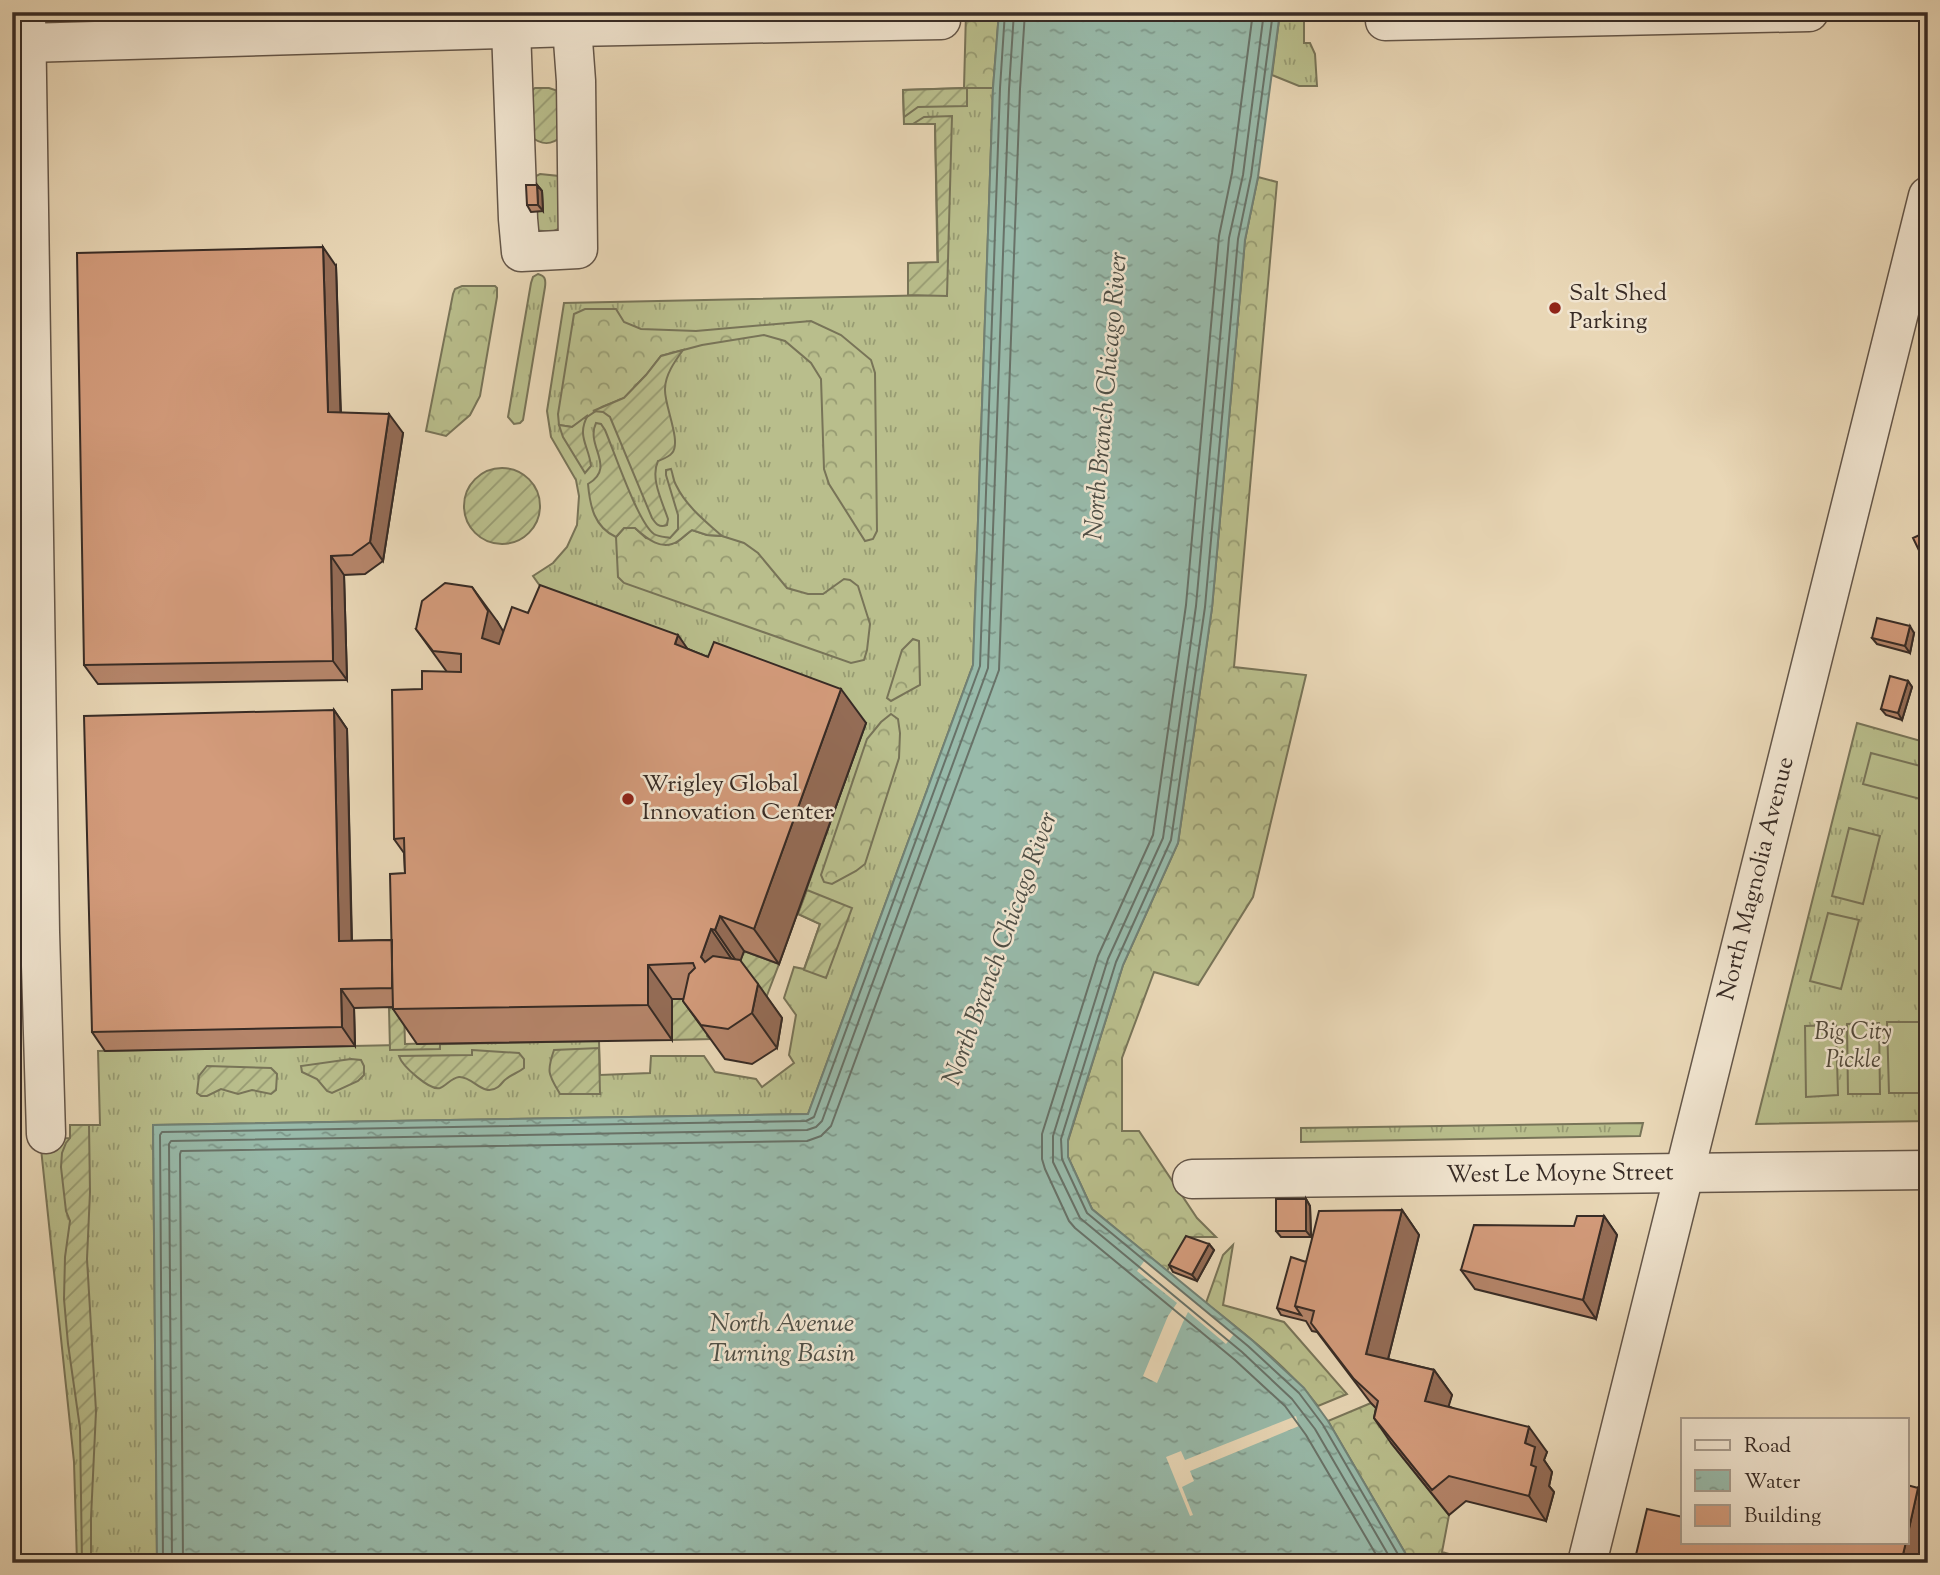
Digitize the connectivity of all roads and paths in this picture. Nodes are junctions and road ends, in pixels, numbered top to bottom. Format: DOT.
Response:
graph roads {
  1 [pos="1809,12"];
  2 [pos="1502,15"];
  3 [pos="941,20"];
  4 [pos="1385,21"];
  5 [pos="544,24"];
  6 [pos="23,31"];
  7 [pos="577,159"];
  8 [pos="516,160"];
  9 [pos="1928,195"];
  10 [pos="22,308"];
  11 [pos="25,653"];
  12 [pos="27,979"];
  13 [pos="46,1134"];
  14 [pos="1928,1170"];
  15 [pos="1684,1173"];
  16 [pos="1192,1179"];
  17 [pos="1587,1563"];
  1 -- 2 [label="street"];
  2 -- 4 [label="street"];
  3 -- 5 [label="street"];
  5 -- 6 [label="street"];
  5 -- 7 [label="street"];
  5 -- 8 [label="street"];
  6 -- 10 [label="street"];
  7 -- 8 [label="street"];
  7 -- 8 [label="street"];
  9 -- 15 [label="street, North Magnolia Avenue"];
  10 -- 11 [label="street"];
  11 -- 12 [label="street"];
  12 -- 13 [label="street"];
  14 -- 15 [label="street, West Le Moyne Street"];
  15 -- 16 [label="street, West Le Moyne Street"];
  15 -- 17 [label="street, North Magnolia Avenue"];
}
